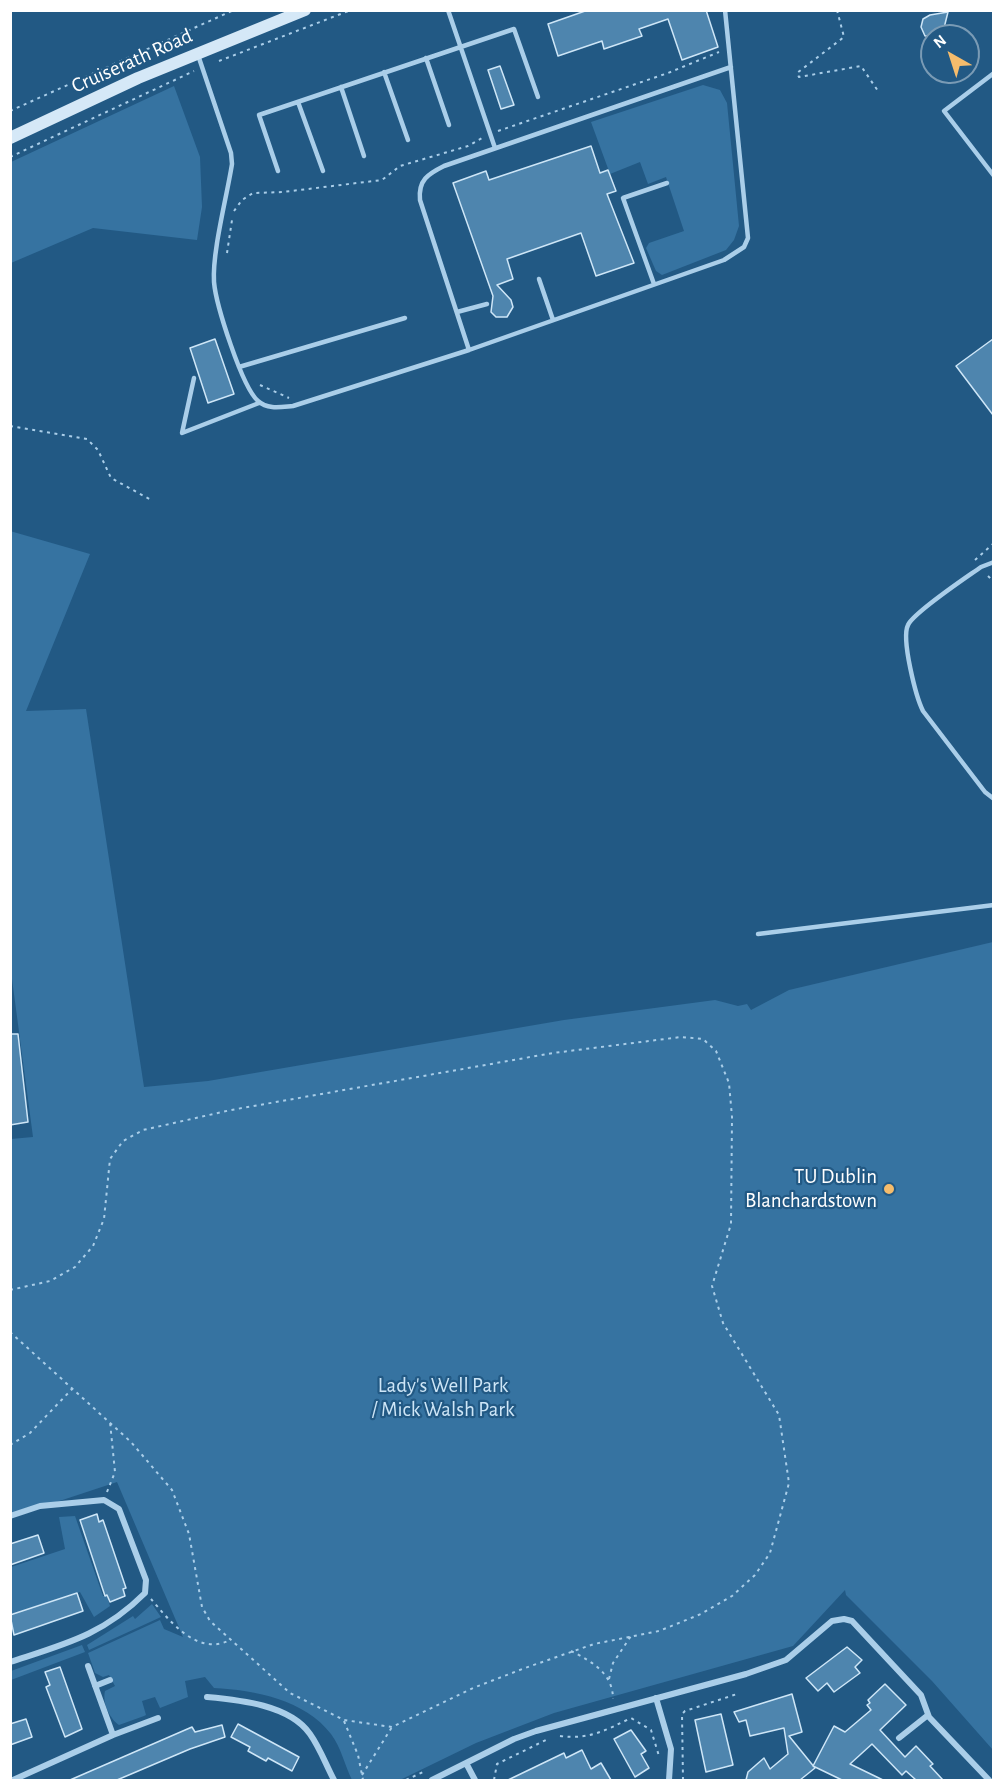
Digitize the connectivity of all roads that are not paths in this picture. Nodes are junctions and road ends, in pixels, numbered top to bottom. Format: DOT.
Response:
graph roads {
  1 [pos="305,10"];
  2 [pos="448,10"];
  3 [pos="725,10"];
  4 [pos="460,47"];
  5 [pos="198,54"];
  6 [pos="426,58"];
  7 [pos="731,67"];
  8 [pos="384,72"];
  9 [pos="993,73"];
  10 [pos="341,87"];
  11 [pos="538,98"];
  12 [pos="298,102"];
  13 [pos="449,125"];
  14 [pos="10,138"];
  15 [pos="408,140"];
  16 [pos="495,148"];
  17 [pos="364,156"];
  18 [pos="278,171"];
  19 [pos="323,171"];
  20 [pos="993,176"];
  21 [pos="667,183"];
  22 [pos="538,279"];
  23 [pos="654,284"];
  24 [pos="487,304"];
  25 [pos="457,312"];
  26 [pos="405,318"];
  27 [pos="553,320"];
  28 [pos="468,350"];
  29 [pos="239,367"];
  30 [pos="194,378"];
  31 [pos="259,403"];
  32 [pos="993,562"];
  33 [pos="993,799"];
  34 [pos="993,905"];
  35 [pos="758,934"];
  36 [pos="10,1516"];
  37 [pos="10,1662"];
  38 [pos="88,1666"];
  39 [pos="111,1680"];
  40 [pos="95,1686"];
  41 [pos="207,1697"];
  42 [pos="656,1698"];
  43 [pos="928,1715"];
  44 [pos="158,1719"];
  45 [pos="113,1735"];
  46 [pos="899,1738"];
  47 [pos="466,1763"];
  48 [pos="13,1780"];
  49 [pos="334,1780"];
  50 [pos="432,1780"];
  51 [pos="475,1780"];
  52 [pos="669,1780"];
  53 [pos="989,1780"];
  1 -- 5 [label="main road, Cruiserath Road"];
  2 -- 4 [label="lane"];
  3 -- 7 [label="lane"];
  4 -- 6 [label="lane"];
  4 -- 11 [label="lane"];
  4 -- 16 [label="lane"];
  5 -- 14 [label="main road, Cruiserath Road"];
  5 -- 29 [label="lane"];
  6 -- 8 [label="lane"];
  6 -- 13 [label="lane"];
  7 -- 16 [label="lane"];
  7 -- 23 [label="lane"];
  8 -- 10 [label="lane"];
  8 -- 15 [label="lane"];
  9 -- 20 [label="lane"];
  10 -- 12 [label="lane"];
  10 -- 17 [label="lane"];
  12 -- 18 [label="lane"];
  12 -- 19 [label="lane"];
  16 -- 25 [label="lane"];
  21 -- 23 [label="lane"];
  22 -- 27 [label="lane"];
  23 -- 27 [label="lane"];
  24 -- 25 [label="lane"];
  25 -- 28 [label="lane"];
  26 -- 29 [label="lane"];
  27 -- 28 [label="lane"];
  28 -- 31 [label="lane"];
  29 -- 31 [label="lane"];
  30 -- 31 [label="lane"];
  32 -- 33 [label="lane"];
  34 -- 35 [label="lane"];
  36 -- 37 [label="street"];
  38 -- 40 [label="street"];
  39 -- 40 [label="street"];
  40 -- 45 [label="street"];
  41 -- 49 [label="street"];
  42 -- 43 [label="street"];
  42 -- 47 [label="street"];
  42 -- 52 [label="street"];
  43 -- 46 [label="street"];
  43 -- 53 [label="street"];
  44 -- 45 [label="street"];
  45 -- 48 [label="street"];
  47 -- 50 [label="street"];
  47 -- 51 [label="street"];
}
